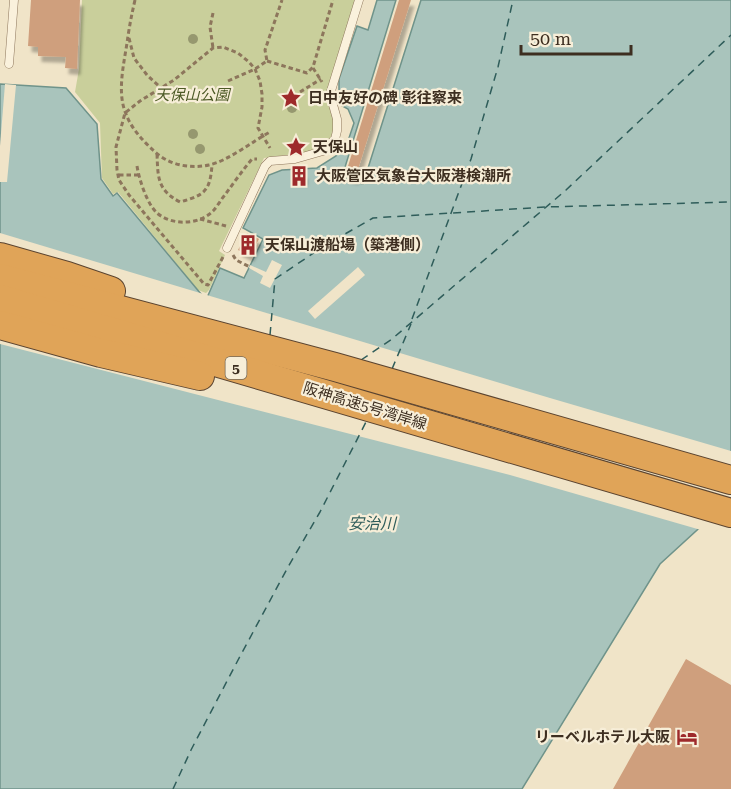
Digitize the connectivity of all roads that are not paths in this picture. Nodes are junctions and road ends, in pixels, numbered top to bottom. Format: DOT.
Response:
graph roads {
  1 [pos="14,0"];
  2 [pos="359,0"];
  3 [pos="9,64"];
  4 [pos="228,248"];
  5 [pos="0,257"];
  6 [pos="0,278"];
  7 [pos="0,299"];
  8 [pos="0,325"];
  9 [pos="335,367"];
  10 [pos="471,438"];
  11 [pos="731,480"];
  12 [pos="731,513"];
  1 -- 3 [label="lane"];
  2 -- 4 [label="lane"];
  5 -- 9 [label="highway"];
  6 -- 9 [label="highway, 阪神高速5号湾岸線 / 5"];
  7 -- 10 [label="highway, 阪神高速5号湾岸線 / 5"];
  8 -- 10 [label="highway"];
  9 -- 11 [label="highway, 阪神高速5号湾岸線 / 5"];
  10 -- 12 [label="highway, 阪神高速5号湾岸線 / 5"];
}
